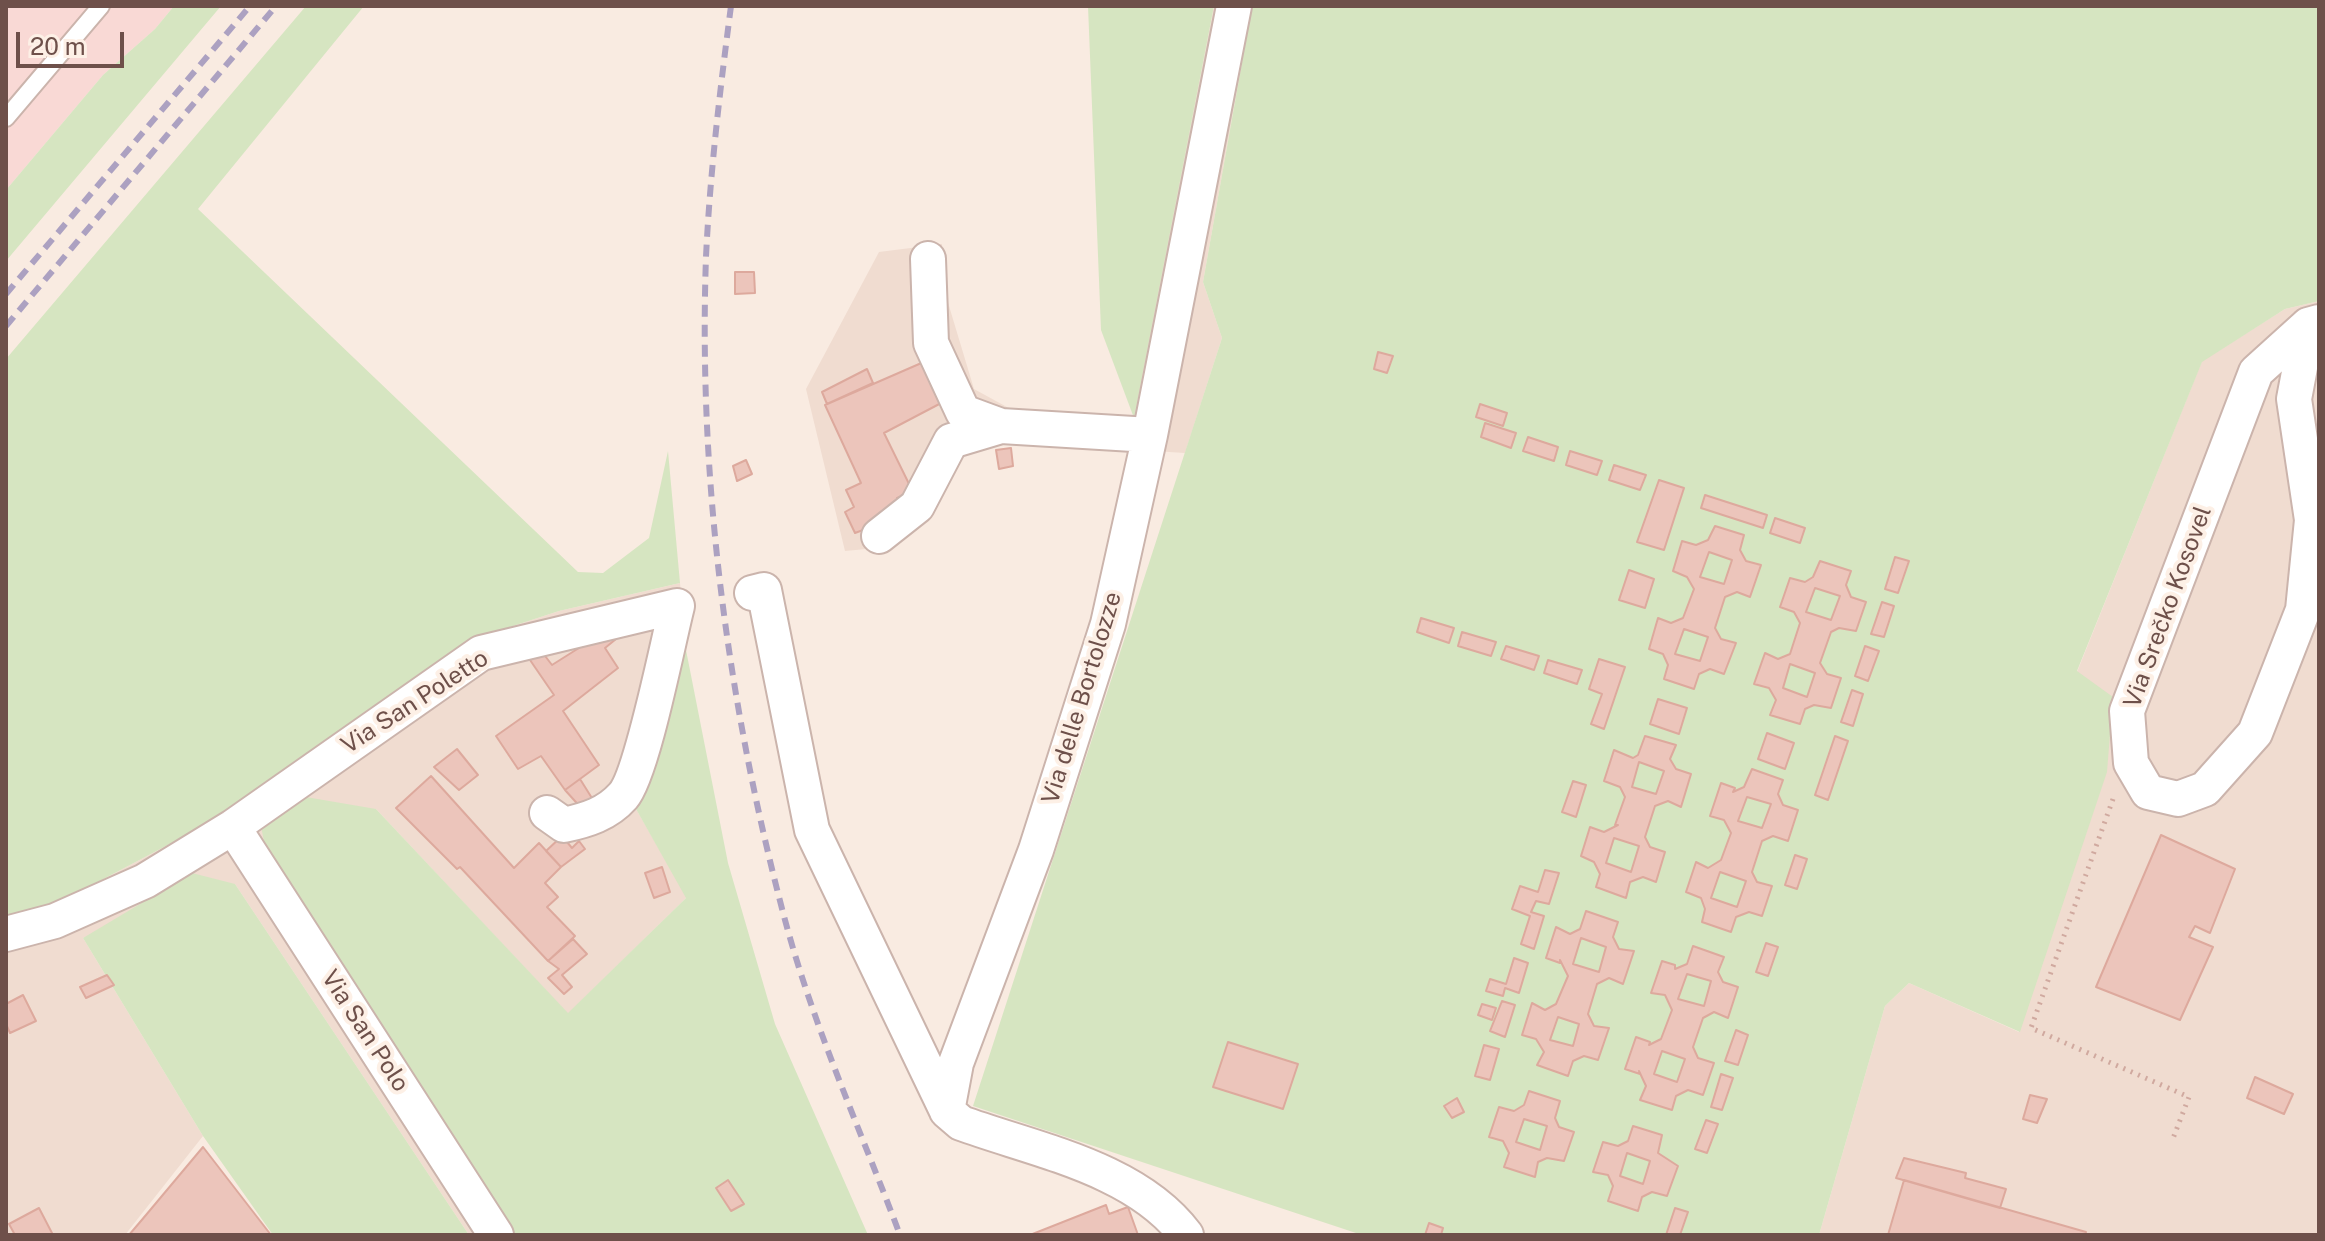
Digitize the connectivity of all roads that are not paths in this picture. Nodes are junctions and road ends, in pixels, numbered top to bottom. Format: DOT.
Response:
graph roads {
  1 [pos="101,6"];
  2 [pos="1234,6"];
  3 [pos="6,118"];
  4 [pos="928,259"];
  5 [pos="2314,323"];
  6 [pos="1001,426"];
  7 [pos="1150,435"];
  8 [pos="879,536"];
  9 [pos="752,593"];
  10 [pos="547,813"];
  11 [pos="233,827"];
  12 [pos="6,934"];
  13 [pos="947,1111"];
  14 [pos="496,1235"];
  15 [pos="1186,1235"];
  1 -- 3 [label="lane"];
  2 -- 7 [label="street, Via delle Bortolozze"];
  4 -- 6 [label="street"];
  5 -- 5 [label="street, Via Srečko Kosovel"];
  6 -- 7 [label="street"];
  6 -- 8 [label="street"];
  7 -- 13 [label="street, Via delle Bortolozze"];
  9 -- 13 [label="street"];
  10 -- 11 [label="street, Via San Poletto"];
  11 -- 12 [label="street, Via San Poletto"];
  11 -- 14 [label="street, Via San Polo"];
  13 -- 15 [label="street"];
}
